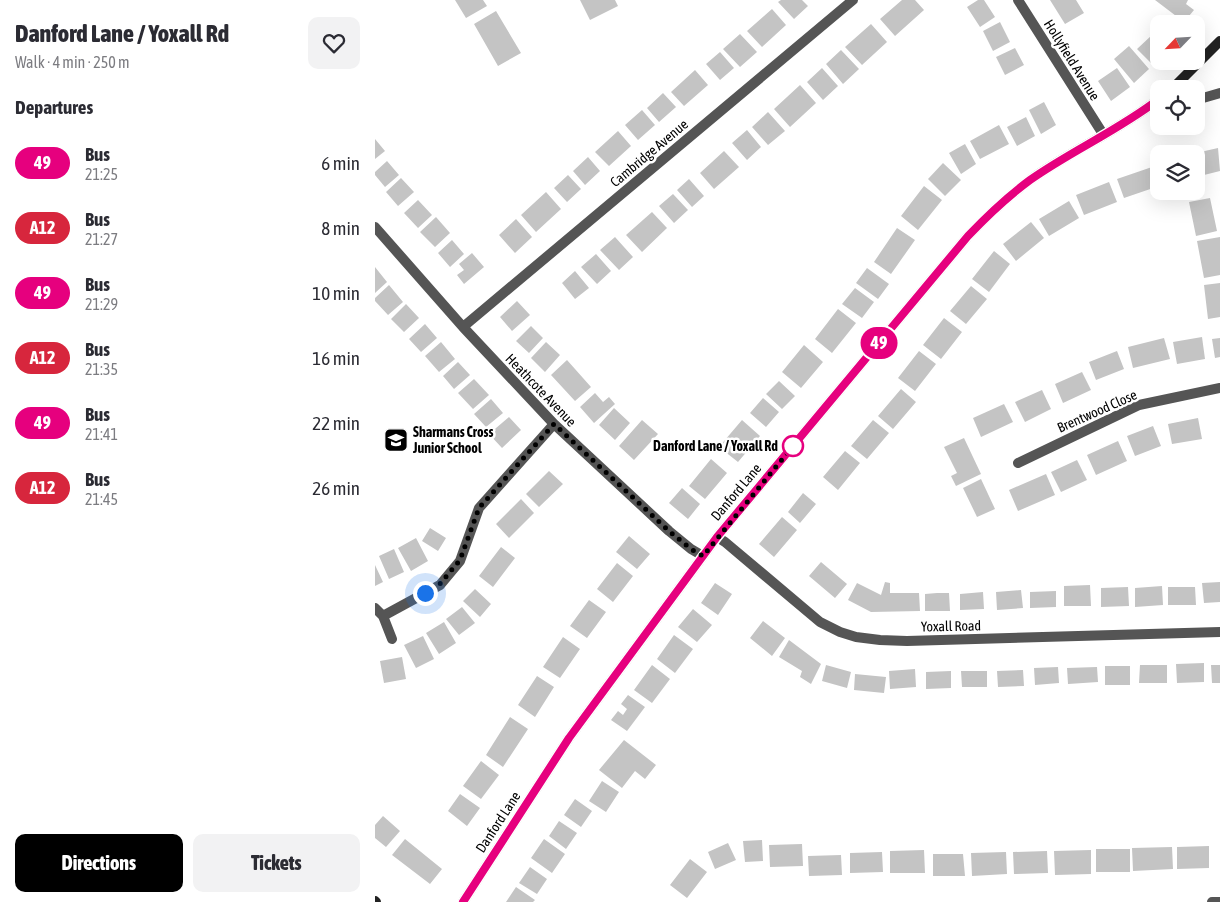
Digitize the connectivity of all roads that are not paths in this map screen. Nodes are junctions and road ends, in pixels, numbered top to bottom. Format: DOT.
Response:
graph roads {
  1 [pos="853,0"];
  2 [pos="1018,0"];
  3 [pos="1220,41"];
  4 [pos="1182,80"];
  5 [pos="1220,93"];
  6 [pos="1205,98"];
  7 [pos="1150,106"];
  8 [pos="1103,134"];
  9 [pos="375,227"];
  10 [pos="463,327"];
  11 [pos="1220,388"];
  12 [pos="554,424"];
  13 [pos="1019,463"];
  14 [pos="717,537"];
  15 [pos="703,556"];
  16 [pos="375,608"];
  17 [pos="383,616"];
  18 [pos="1220,632"];
  19 [pos="392,639"];
  20 [pos="463,902"];
  21 [pos="1212,902"];
  22 [pos="1220,902"];
  1 -- 10 [label="street, Cambridge Avenue"];
  2 -- 8 [label="street, Hollyfield Avenue"];
  3 -- 4 [label="street"];
  5 -- 6 [label="street"];
  7 -- 8 [label="street, Danford Lane"];
  8 -- 14 [label="street, Danford Lane"];
  9 -- 10 [label="street, Heathcote Avenue"];
  10 -- 12 [label="street, Heathcote Avenue"];
  11 -- 13 [label="street, Brentwood Close"];
  12 -- 15 [label="street, Heathcote Avenue"];
  12 -- 17 [label="street"];
  14 -- 15 [label="street, Danford Lane"];
  14 -- 18 [label="street, Yoxall Road"];
  15 -- 20 [label="street, Danford Lane"];
  16 -- 17 [label="street"];
  17 -- 19 [label="street"];
  21 -- 22 [label="street"];
}
